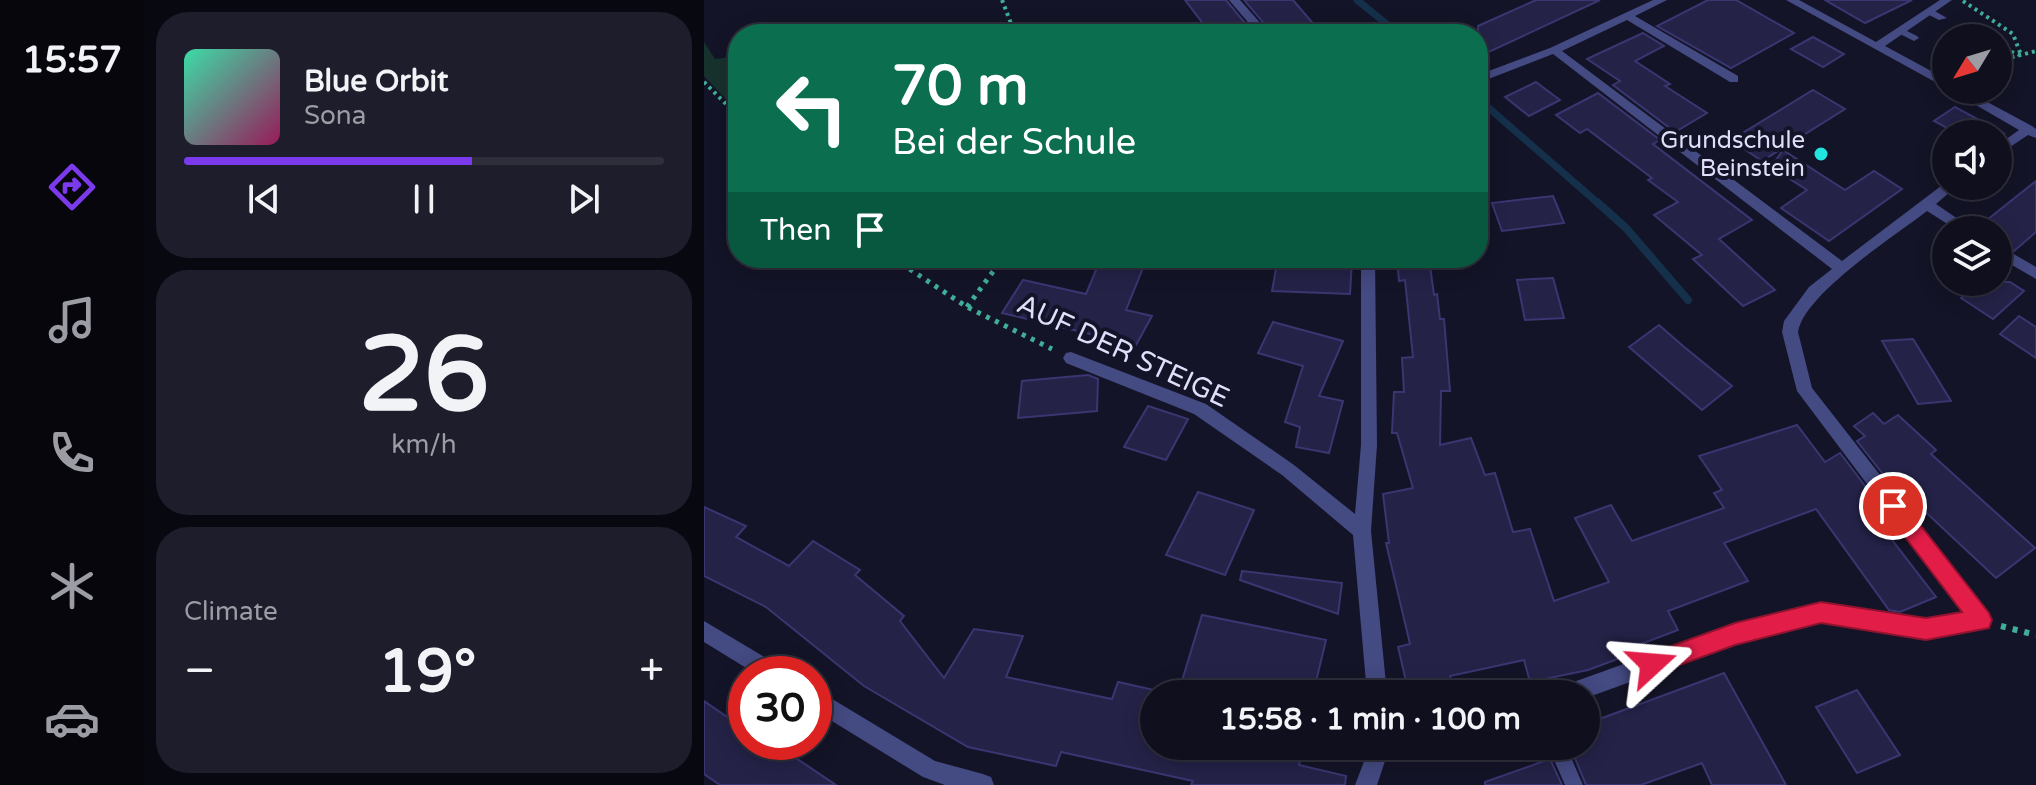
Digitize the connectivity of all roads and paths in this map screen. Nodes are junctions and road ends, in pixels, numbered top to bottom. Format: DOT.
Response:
graph roads {
  1 [pos="1002,0"];
  2 [pos="1234,0"];
  3 [pos="1662,0"];
  4 [pos="1791,0"];
  5 [pos="1947,0"];
  6 [pos="1960,0"];
  7 [pos="1930,12"];
  8 [pos="1627,16"];
  9 [pos="1942,18"];
  10 [pos="1011,24"];
  11 [pos="1255,24"];
  12 [pos="1901,31"];
  13 [pos="1914,38"];
  14 [pos="1876,47"];
  15 [pos="1554,50"];
  16 [pos="2036,51"];
  17 [pos="2012,52"];
  18 [pos="2021,55"];
  19 [pos="2012,57"];
  20 [pos="1488,75"];
  21 [pos="1932,77"];
  22 [pos="1734,79"];
  23 [pos="704,82"];
  24 [pos="1982,104"];
  25 [pos="728,106"];
  26 [pos="2032,131"];
  27 [pos="2012,143"];
  28 [pos="1932,200"];
  29 [pos="1926,204"];
  30 [pos="1945,216"];
  31 [pos="2012,259"];
  32 [pos="908,268"];
  33 [pos="996,268"];
  34 [pos="1368,268"];
  35 [pos="1841,268"];
  36 [pos="2036,274"];
  37 [pos="967,307"];
  38 [pos="1071,358"];
  39 [pos="1362,531"];
  40 [pos="1981,620"];
  41 [pos="704,631"];
  42 [pos="2036,635"];
  43 [pos="745,656"];
  44 [pos="1376,680"];
  45 [pos="1600,683"];
  46 [pos="832,709"];
  47 [pos="1375,760"];
  48 [pos="1563,760"];
  49 [pos="983,785"];
  50 [pos="1366,785"];
  51 [pos="1574,785"];
  1 -- 10 [label="path"];
  2 -- 11 [label="street"];
  3 -- 8 [label="street"];
  4 -- 14 [label="street"];
  5 -- 7 [label="street"];
  6 -- 18 [label="path"];
  7 -- 9 [label="lane"];
  7 -- 12 [label="street"];
  8 -- 15 [label="street"];
  8 -- 22 [label="street"];
  12 -- 13 [label="lane"];
  12 -- 14 [label="street"];
  14 -- 21 [label="street"];
  15 -- 20 [label="street"];
  15 -- 35 [label="street"];
  16 -- 18 [label="path"];
  17 -- 18 [label="path"];
  18 -- 19 [label="path"];
  23 -- 25 [label="path"];
  24 -- 26 [label="street"];
  26 -- 27 [label="street"];
  28 -- 29 [label="street"];
  29 -- 30 [label="street"];
  29 -- 35 [label="street"];
  31 -- 36 [label="street"];
  32 -- 37 [label="path, AUF DER STEIGE"];
  33 -- 37 [label="path"];
  34 -- 39 [label="street"];
  35 -- 40 [label="street"];
  37 -- 38 [label="path, AUF DER STEIGE"];
  38 -- 39 [label="street, AUF DER STEIGE"];
  39 -- 44 [label="street"];
  40 -- 42 [label="path"];
  40 -- 45 [label="street"];
  41 -- 43 [label="street"];
  46 -- 49 [label="street"];
  47 -- 50 [label="street"];
  48 -- 51 [label="lane"];
}
